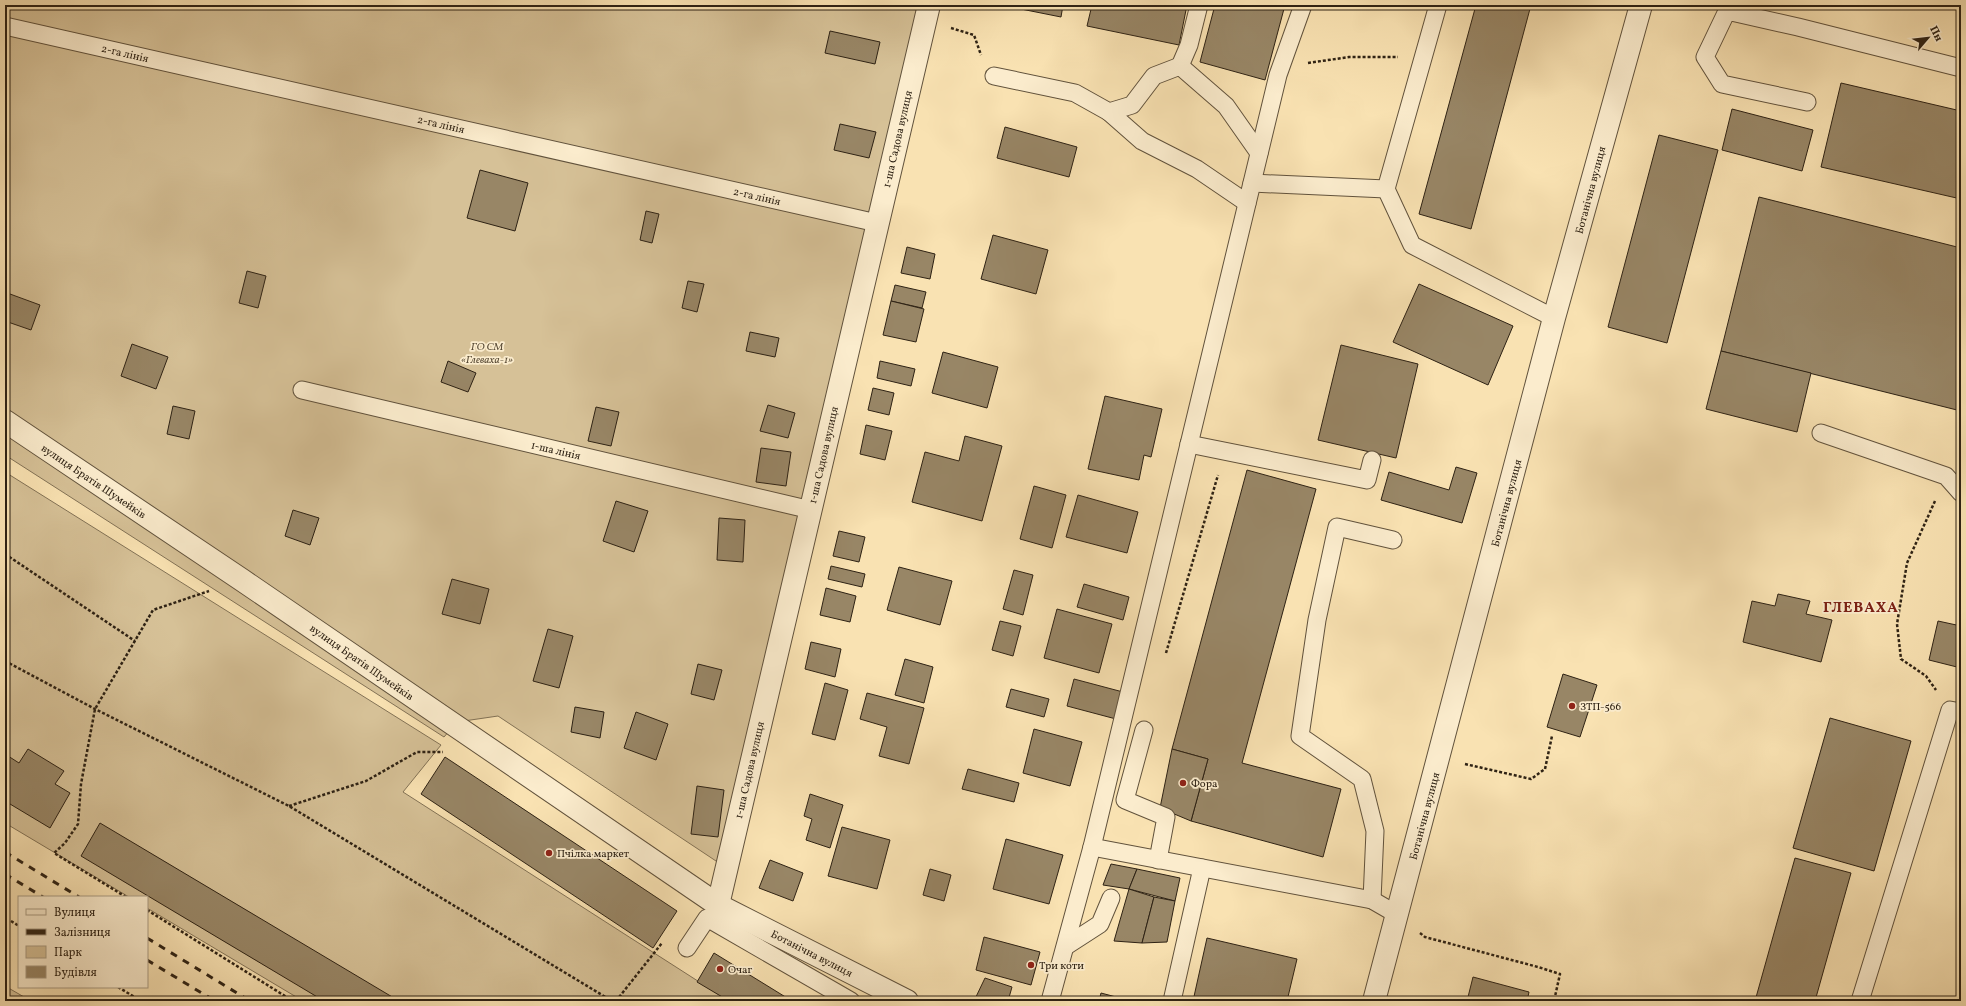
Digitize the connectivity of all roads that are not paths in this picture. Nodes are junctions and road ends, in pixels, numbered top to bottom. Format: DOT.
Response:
graph roads {
  1 [pos="1200,5"];
  2 [pos="1303,5"];
  3 [pos="1438,5"];
  4 [pos="1640,5"];
  5 [pos="926,14"];
  6 [pos="5,26"];
  7 [pos="1180,66"];
  8 [pos="1961,68"];
  9 [pos="994,76"];
  10 [pos="1807,102"];
  11 [pos="1109,112"];
  12 [pos="1259,153"];
  13 [pos="1252,183"];
  14 [pos="1386,190"];
  15 [pos="1247,203"];
  16 [pos="877,223"];
  17 [pos="1554,318"];
  18 [pos="302,390"];
  19 [pos="5,421"];
  20 [pos="1821,432"];
  21 [pos="1189,444"];
  22 [pos="1372,460"];
  23 [pos="1961,493"];
  24 [pos="811,510"];
  25 [pos="1393,540"];
  26 [pos="1956,711"];
  27 [pos="1144,730"];
  28 [pos="1113,759"];
  29 [pos="1135,762"];
  30 [pos="1092,847"];
  31 [pos="1158,860"];
  32 [pos="1202,868"];
  33 [pos="1110,898"];
  34 [pos="1372,900"];
  35 [pos="724,915"];
  36 [pos="1398,915"];
  37 [pos="1066,946"];
  38 [pos="687,948"];
  39 [pos="803,948"];
  40 [pos="793,968"];
  41 [pos="851,1001"];
  42 [pos="906,1001"];
  43 [pos="1050,1001"];
  44 [pos="1172,1001"];
  45 [pos="1374,1001"];
  46 [pos="1860,1001"];
  1 -- 7 [label="lane"];
  2 -- 12 [label="lane"];
  3 -- 14 [label="lane"];
  4 -- 17 [label="street, Ботанічна вулиця"];
  5 -- 16 [label="street, 1-ша Садова вулиця"];
  6 -- 16 [label="lane, 2-га лінія"];
  7 -- 11 [label="lane"];
  7 -- 12 [label="lane"];
  8 -- 10 [label="lane"];
  9 -- 11 [label="lane"];
  11 -- 15 [label="lane"];
  12 -- 13 [label="lane"];
  13 -- 14 [label="lane"];
  13 -- 15 [label="lane"];
  14 -- 17 [label="lane"];
  15 -- 21 [label="lane"];
  16 -- 24 [label="street, 1-ша Садова вулиця"];
  17 -- 36 [label="street, Ботанічна вулиця"];
  18 -- 24 [label="lane, 1-ша лінія"];
  19 -- 35 [label="street, вулиця Братів Шумейків"];
  20 -- 23 [label="lane"];
  21 -- 22 [label="lane"];
  21 -- 28 [label="lane"];
  24 -- 35 [label="street, 1-ша Садова вулиця"];
  25 -- 34 [label="lane"];
  26 -- 46 [label="lane"];
  27 -- 29 [label="lane"];
  28 -- 29 [label="lane"];
  28 -- 30 [label="lane"];
  29 -- 31 [label="lane"];
  30 -- 31 [label="lane"];
  30 -- 37 [label="lane"];
  31 -- 32 [label="lane"];
  32 -- 34 [label="lane"];
  32 -- 44 [label="lane"];
  33 -- 37 [label="lane"];
  34 -- 36 [label="lane"];
  35 -- 38 [label="lane"];
  35 -- 39 [label="street, Ботанічна вулиця"];
  35 -- 40 [label="lane"];
  36 -- 45 [label="street, Ботанічна вулиця"];
  37 -- 43 [label="lane"];
  39 -- 40 [label="lane"];
  39 -- 42 [label="street, Ботанічна вулиця"];
  40 -- 41 [label="lane"];
}
